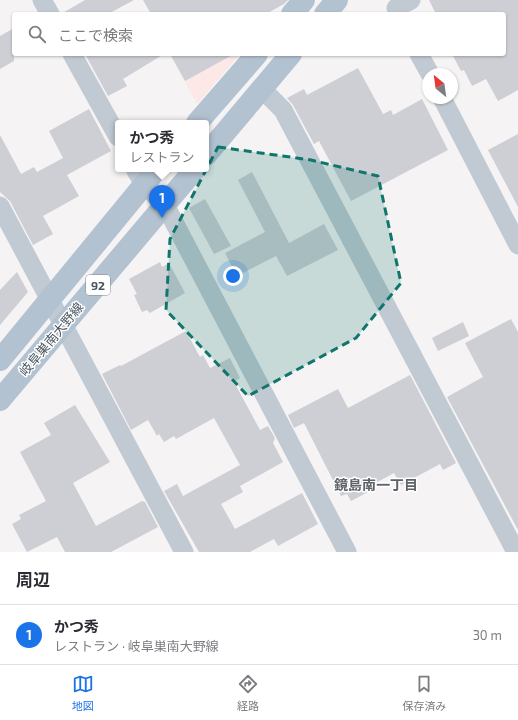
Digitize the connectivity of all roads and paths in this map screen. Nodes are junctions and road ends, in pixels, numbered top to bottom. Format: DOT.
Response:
graph roads {
  1 [pos="42,0"];
  2 [pos="304,0"];
  3 [pos="337,0"];
  4 [pos="49,12"];
  5 [pos="294,12"];
  6 [pos="327,12"];
  7 [pos="73,56"];
  8 [pos="255,56"];
  9 [pos="289,56"];
  10 [pos="420,56"];
  11 [pos="427,68"];
  12 [pos="262,89"];
  13 [pos="445,104"];
  14 [pos="200,120"];
  15 [pos="115,133"];
  16 [pos="209,152"];
  17 [pos="192,172"];
  18 [pos="145,174"];
  19 [pos="165,205"];
  20 [pos="0,206"];
  21 [pos="518,245"];
  22 [pos="50,298"];
  23 [pos="64,324"];
  24 [pos="0,360"];
  25 [pos="0,400"];
  26 [pos="184,552"];
  27 [pos="347,552"];
  28 [pos="516,552"];
  1 -- 4 [label="street"];
  2 -- 5 [label="main road"];
  3 -- 6 [label="main road"];
  7 -- 15 [label="street"];
  8 -- 14 [label="main road"];
  9 -- 12 [label="main road"];
  10 -- 11 [label="street"];
  12 -- 16 [label="main road"];
  12 -- 28 [label="street"];
  13 -- 21 [label="street"];
  17 -- 19 [label="main road, 岐阜巣南大野線 / 92"];
  18 -- 19 [label="street"];
  18 -- 22 [label="main road, 岐阜巣南大野線 / 92"];
  19 -- 23 [label="main road, 岐阜巣南大野線 / 92"];
  19 -- 27 [label="street"];
  20 -- 22 [label="street"];
  22 -- 23 [label="street"];
  22 -- 24 [label="main road, 岐阜巣南大野線 / 92"];
  23 -- 25 [label="main road, 岐阜巣南大野線 / 92"];
  23 -- 26 [label="street"];
}
